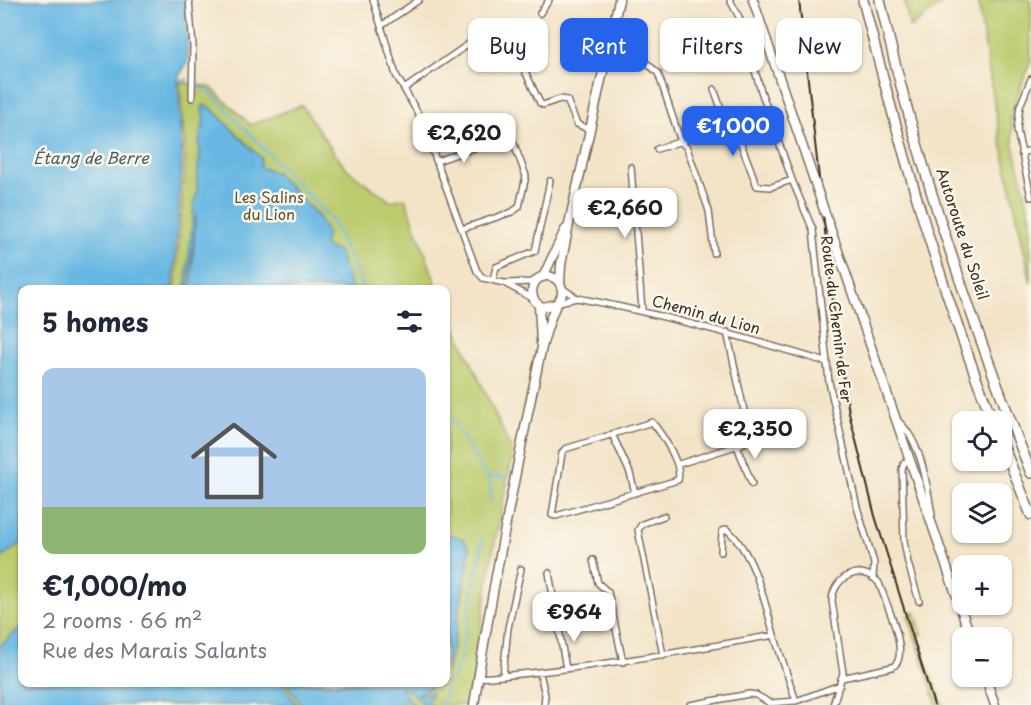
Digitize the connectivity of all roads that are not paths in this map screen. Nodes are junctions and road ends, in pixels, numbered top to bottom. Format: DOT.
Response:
graph roads {
  1 [pos="189,0"];
  2 [pos="373,0"];
  3 [pos="419,0"];
  4 [pos="549,0"];
  5 [pos="730,0"];
  6 [pos="753,0"];
  7 [pos="863,0"];
  8 [pos="880,0"];
  9 [pos="619,2"];
  10 [pos="540,13"];
  11 [pos="381,26"];
  12 [pos="468,44"];
  13 [pos="648,64"];
  14 [pos="525,72"];
  15 [pos="1031,79"];
  16 [pos="404,89"];
  17 [pos="714,89"];
  18 [pos="192,98"];
  19 [pos="727,125"];
  20 [pos="508,128"];
  21 [pos="590,130"];
  22 [pos="681,142"];
  23 [pos="483,145"];
  24 [pos="657,149"];
  25 [pos="1031,150"];
  26 [pos="1020,153"];
  27 [pos="437,161"];
  28 [pos="632,167"];
  29 [pos="792,180"];
  30 [pos="550,181"];
  31 [pos="1031,197"];
  32 [pos="570,219"];
  33 [pos="462,229"];
  34 [pos="714,253"];
  35 [pos="543,277"];
  36 [pos="493,280"];
  37 [pos="535,282"];
  38 [pos="504,283"];
  39 [pos="561,285"];
  40 [pos="532,298"];
  41 [pos="577,298"];
  42 [pos="557,303"];
  43 [pos="539,305"];
  44 [pos="642,310"];
  45 [pos="727,332"];
  46 [pos="541,350"];
  47 [pos="826,362"];
  48 [pos="989,411"];
  49 [pos="897,420"];
  50 [pos="612,434"];
  51 [pos="737,446"];
  52 [pos="909,460"];
  53 [pos="678,464"];
  54 [pos="1012,468"];
  55 [pos="1031,473"];
  56 [pos="752,484"];
  57 [pos="635,494"];
  58 [pos="1031,515"];
  59 [pos="663,516"];
  60 [pos="935,531"];
  61 [pos="721,552"];
  62 [pos="593,560"];
  63 [pos="521,569"];
  64 [pos="549,573"];
  65 [pos="873,578"];
  66 [pos="919,601"];
  67 [pos="967,627"];
  68 [pos="774,635"];
  69 [pos="663,656"];
  70 [pos="623,662"];
  71 [pos="566,669"];
  72 [pos="540,673"];
  73 [pos="503,676"];
  74 [pos="478,678"];
  75 [pos="841,681"];
  76 [pos="989,687"];
  77 [pos="796,701"];
  78 [pos="474,705"];
  79 [pos="544,705"];
  80 [pos="690,705"];
  81 [pos="833,705"];
  82 [pos="995,705"];
  1 -- 18 [label="street"];
  2 -- 11 [label="street"];
  3 -- 11 [label="street"];
  4 -- 10 [label="street"];
  5 -- 29 [label="street, Route du Chemin de Fer"];
  6 -- 49 [label="main road, bridge"];
  7 -- 48 [label="highway"];
  8 -- 55 [label="highway, Autoroute du Soleil"];
  9 -- 21 [label="main road"];
  11 -- 16 [label="street"];
  12 -- 16 [label="street"];
  13 -- 22 [label="street"];
  14 -- 21 [label="street"];
  15 -- 26 [label="street"];
  16 -- 27 [label="street"];
  17 -- 19 [label="street"];
  19 -- 22 [label="street"];
  19 -- 29 [label="street"];
  20 -- 33 [label="street"];
  21 -- 32 [label="main road"];
  22 -- 24 [label="street"];
  22 -- 34 [label="street"];
  23 -- 27 [label="street"];
  25 -- 26 [label="street"];
  26 -- 31 [label="street"];
  27 -- 33 [label="street"];
  28 -- 44 [label="street"];
  29 -- 47 [label="street, Route du Chemin de Fer"];
  30 -- 36 [label="street"];
  32 -- 35 [label="main road"];
  32 -- 39 [label="main road"];
  33 -- 36 [label="street"];
  35 -- 37 [label="main road"];
  35 -- 39 [label="main road"];
  36 -- 38 [label="street"];
  37 -- 38 [label="street"];
  37 -- 40 [label="main road"];
  38 -- 40 [label="street"];
  39 -- 41 [label="street, Chemin du Lion"];
  39 -- 42 [label="main road"];
  40 -- 43 [label="main road"];
  41 -- 42 [label="street, Chemin du Lion"];
  41 -- 44 [label="street, Chemin du Lion"];
  42 -- 43 [label="main road"];
  42 -- 46 [label="main road"];
  43 -- 46 [label="main road"];
  44 -- 45 [label="street, Chemin du Lion"];
  45 -- 47 [label="street, Chemin du Lion"];
  45 -- 51 [label="street"];
  46 -- 74 [label="main road"];
  47 -- 65 [label="street, Route du Chemin de Fer"];
  49 -- 52 [label="main road"];
  49 -- 60 [label="street"];
  50 -- 53 [label="street"];
  50 -- 57 [label="street"];
  50 -- 57 [label="street"];
  51 -- 53 [label="street"];
  51 -- 56 [label="street"];
  52 -- 60 [label="main road"];
  52 -- 66 [label="street"];
  53 -- 57 [label="street"];
  54 -- 58 [label="highway"];
  59 -- 69 [label="street"];
  60 -- 67 [label="main road"];
  61 -- 68 [label="street"];
  62 -- 70 [label="street"];
  63 -- 73 [label="street"];
  64 -- 71 [label="street"];
  65 -- 75 [label="street"];
  65 -- 75 [label="street"];
  68 -- 69 [label="street"];
  68 -- 77 [label="street"];
  69 -- 70 [label="street"];
  70 -- 71 [label="street"];
  71 -- 72 [label="street"];
  72 -- 73 [label="street"];
  72 -- 79 [label="street"];
  73 -- 74 [label="street"];
  74 -- 78 [label="main road"];
  75 -- 77 [label="street"];
  75 -- 81 [label="street"];
  76 -- 82 [label="main road"];
  77 -- 80 [label="street"];
}
